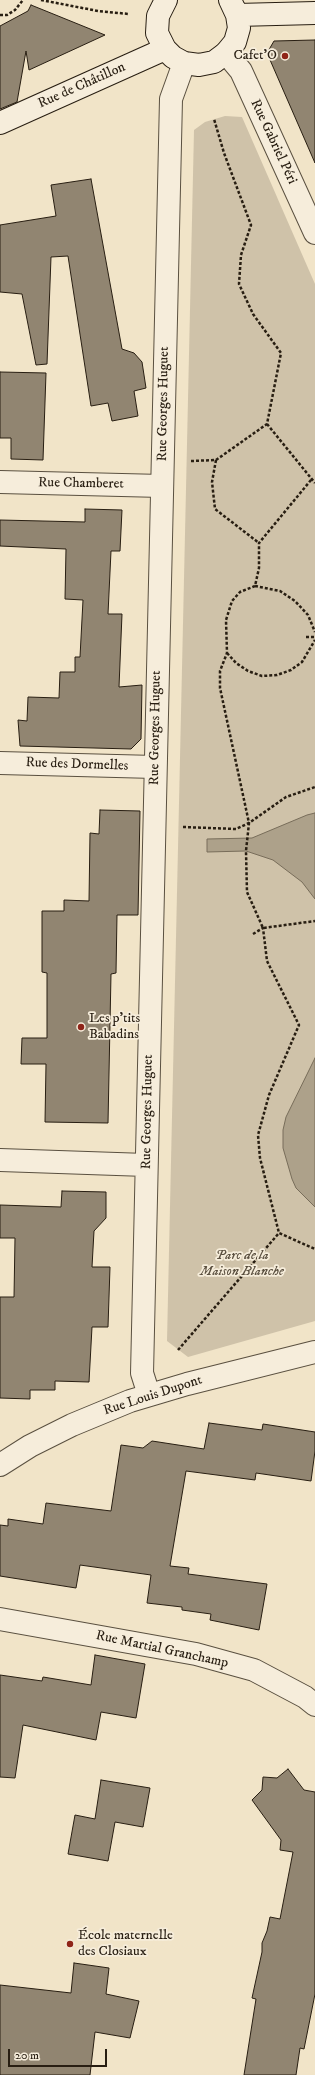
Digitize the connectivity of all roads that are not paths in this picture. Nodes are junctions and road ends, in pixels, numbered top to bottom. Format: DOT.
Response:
graph roads {
  1 [pos="166,0"];
  2 [pos="234,7"];
  3 [pos="315,13"];
  4 [pos="165,49"];
  5 [pos="226,54"];
  6 [pos="184,63"];
  7 [pos="0,123"];
  8 [pos="315,233"];
  9 [pos="0,482"];
  10 [pos="162,486"];
  11 [pos="0,763"];
  12 [pos="155,767"];
  13 [pos="0,1160"];
  14 [pos="146,1165"];
  15 [pos="315,1352"];
  16 [pos="149,1395"];
  17 [pos="0,1465"];
  18 [pos="0,1619"];
  19 [pos="315,1705"];
  1 -- 4 [label="street"];
  2 -- 3 [label="street"];
  2 -- 5 [label="street"];
  4 -- 6 [label="street"];
  4 -- 7 [label="street, Rue de Châtillon"];
  5 -- 6 [label="street"];
  5 -- 8 [label="street, Rue Gabriel Péri"];
  6 -- 10 [label="street, Rue Georges Huguet"];
  9 -- 10 [label="street, Rue Chamberet"];
  10 -- 12 [label="street, Rue Georges Huguet"];
  11 -- 12 [label="street, Rue des Dormelles"];
  12 -- 14 [label="street, Rue Georges Huguet"];
  13 -- 14 [label="street"];
  14 -- 16 [label="street, Rue Georges Huguet"];
  15 -- 16 [label="street, Rue Louis Dupont"];
  16 -- 17 [label="street, Rue Louis Dupont"];
  18 -- 19 [label="street, Rue Martial Granchamp"];
}
